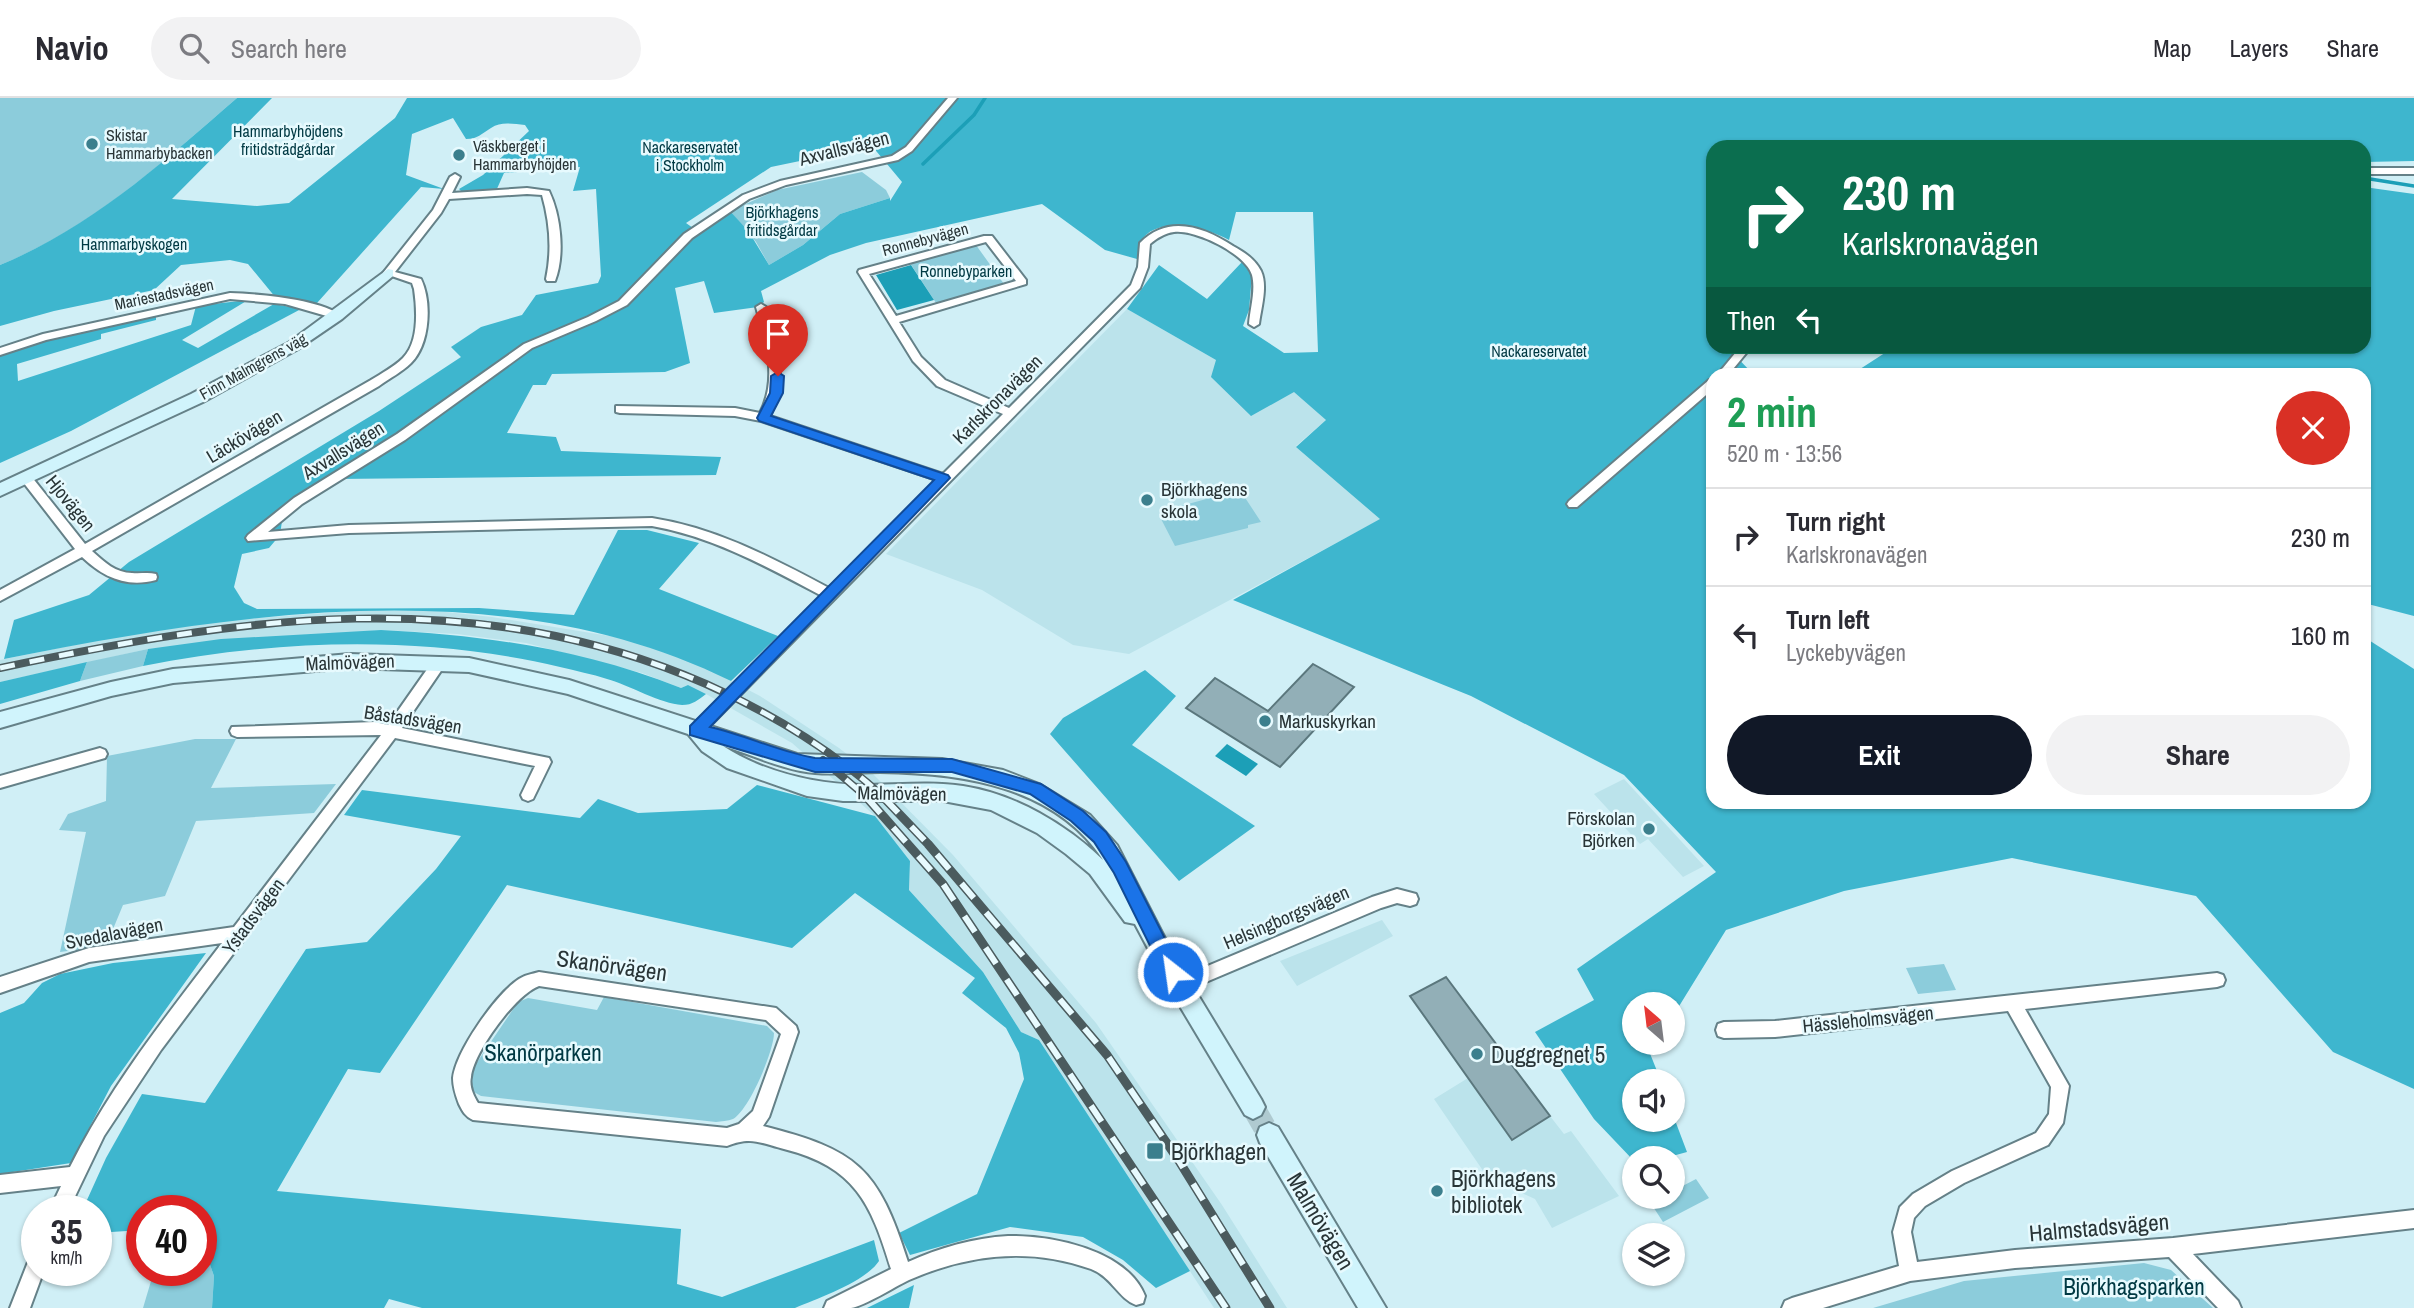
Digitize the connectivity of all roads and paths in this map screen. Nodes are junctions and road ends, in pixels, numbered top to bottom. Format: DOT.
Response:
graph roads {
  1 [pos="953,98"];
  2 [pos="2371,171"];
  3 [pos="2414,171"];
  4 [pos="455,177"];
  5 [pos="447,196"];
  6 [pos="388,273"];
  7 [pos="551,279"];
  8 [pos="761,307"];
  9 [pos="337,316"];
  10 [pos="893,320"];
  11 [pos="1254,324"];
  12 [pos="0,352"];
  13 [pos="1740,354"];
  14 [pos="1728,368"];
  15 [pos="1706,389"];
  16 [pos="620,409"];
  17 [pos="1011,413"];
  18 [pos="764,418"];
  19 [pos="943,478"];
  20 [pos="27,479"];
  21 [pos="0,490"];
  22 [pos="1573,505"];
  23 [pos="86,551"];
  24 [pos="151,577"];
  25 [pos="830,594"];
  26 [pos="0,596"];
  27 [pos="440,662"];
  28 [pos="0,720"];
  29 [pos="237,731"];
  30 [pos="392,731"];
  31 [pos="696,731"];
  32 [pos="100,754"];
  33 [pos="0,782"];
  34 [pos="528,795"];
  35 [pos="1410,899"];
  36 [pos="239,933"];
  37 [pos="1154,940"];
  38 [pos="2217,979"];
  39 [pos="0,985"];
  40 [pos="1180,985"];
  41 [pos="2012,1002"];
  42 [pos="1724,1030"];
  43 [pos="1253,1107"];
  44 [pos="745,1130"];
  45 [pos="1269,1135"];
  46 [pos="75,1175"];
  47 [pos="0,1184"];
  48 [pos="66,1195"];
  49 [pos="2414,1219"];
  50 [pos="2173,1247"];
  51 [pos="901,1271"];
  52 [pos="1910,1272"];
  53 [pos="28,1286"];
  54 [pos="1136,1296"];
  55 [pos="20,1308"];
  56 [pos="834,1308"];
  57 [pos="1373,1308"];
  58 [pos="1792,1308"];
  59 [pos="2231,1308"];
  1 -- 25 [label="street, Axvallsvägen"];
  2 -- 3 [label="street"];
  4 -- 5 [label="street, Finn Malmgrens väg"];
  5 -- 6 [label="street, Finn Malmgrens väg"];
  5 -- 7 [label="street"];
  6 -- 9 [label="street, Finn Malmgrens väg"];
  6 -- 23 [label="street, Läckövägen"];
  8 -- 18 [label="street"];
  9 -- 12 [label="street, Mariestadsvägen"];
  9 -- 20 [label="street, Finn Malmgrens väg"];
  10 -- 10 [label="street, Ronnebyvägen"];
  10 -- 17 [label="street, Ronnebyvägen"];
  11 -- 17 [label="street, Karlskronavägen"];
  13 -- 14 [label="street"];
  15 -- 22 [label="street"];
  16 -- 18 [label="street"];
  17 -- 19 [label="street, Karlskronavägen"];
  18 -- 19 [label="street"];
  19 -- 25 [label="street, Karlskronavägen"];
  20 -- 21 [label="street, Finn Malmgrens väg"];
  20 -- 23 [label="street, Hjovägen"];
  23 -- 24 [label="street"];
  23 -- 26 [label="street, Läckövägen"];
  25 -- 31 [label="street, Karlskronavägen"];
  27 -- 28 [label="street, Malmövägen"];
  27 -- 30 [label="street, Ystadsvägen"];
  27 -- 31 [label="street, Malmövägen"];
  29 -- 30 [label="street, Båstadsvägen"];
  30 -- 34 [label="street, Båstadsvägen"];
  30 -- 36 [label="street, Ystadsvägen"];
  31 -- 37 [label="street, Malmövägen"];
  31 -- 37 [label="street, Malmövägen"];
  32 -- 33 [label="street"];
  35 -- 40 [label="street, Helsingborgsvägen"];
  36 -- 39 [label="street, Svedalavägen"];
  36 -- 46 [label="street, Ystadsvägen"];
  37 -- 40 [label="street, Malmövägen"];
  38 -- 41 [label="street, Hässleholmsvägen"];
  40 -- 43 [label="street, Malmövägen"];
  41 -- 42 [label="street, Hässleholmsvägen"];
  41 -- 52 [label="street"];
  44 -- 44 [label="street, Skanörvägen"];
  44 -- 51 [label="street, Skanörvägen"];
  45 -- 57 [label="street, Malmövägen"];
  46 -- 47 [label="street"];
  46 -- 48 [label="street, Ystadsvägen"];
  49 -- 50 [label="street, Halmstadsvägen"];
  50 -- 52 [label="street, Halmstadsvägen"];
  50 -- 59 [label="street"];
  51 -- 54 [label="street"];
  51 -- 56 [label="street"];
  52 -- 58 [label="street, Halmstadsvägen"];
  53 -- 55 [label="street"];
}
